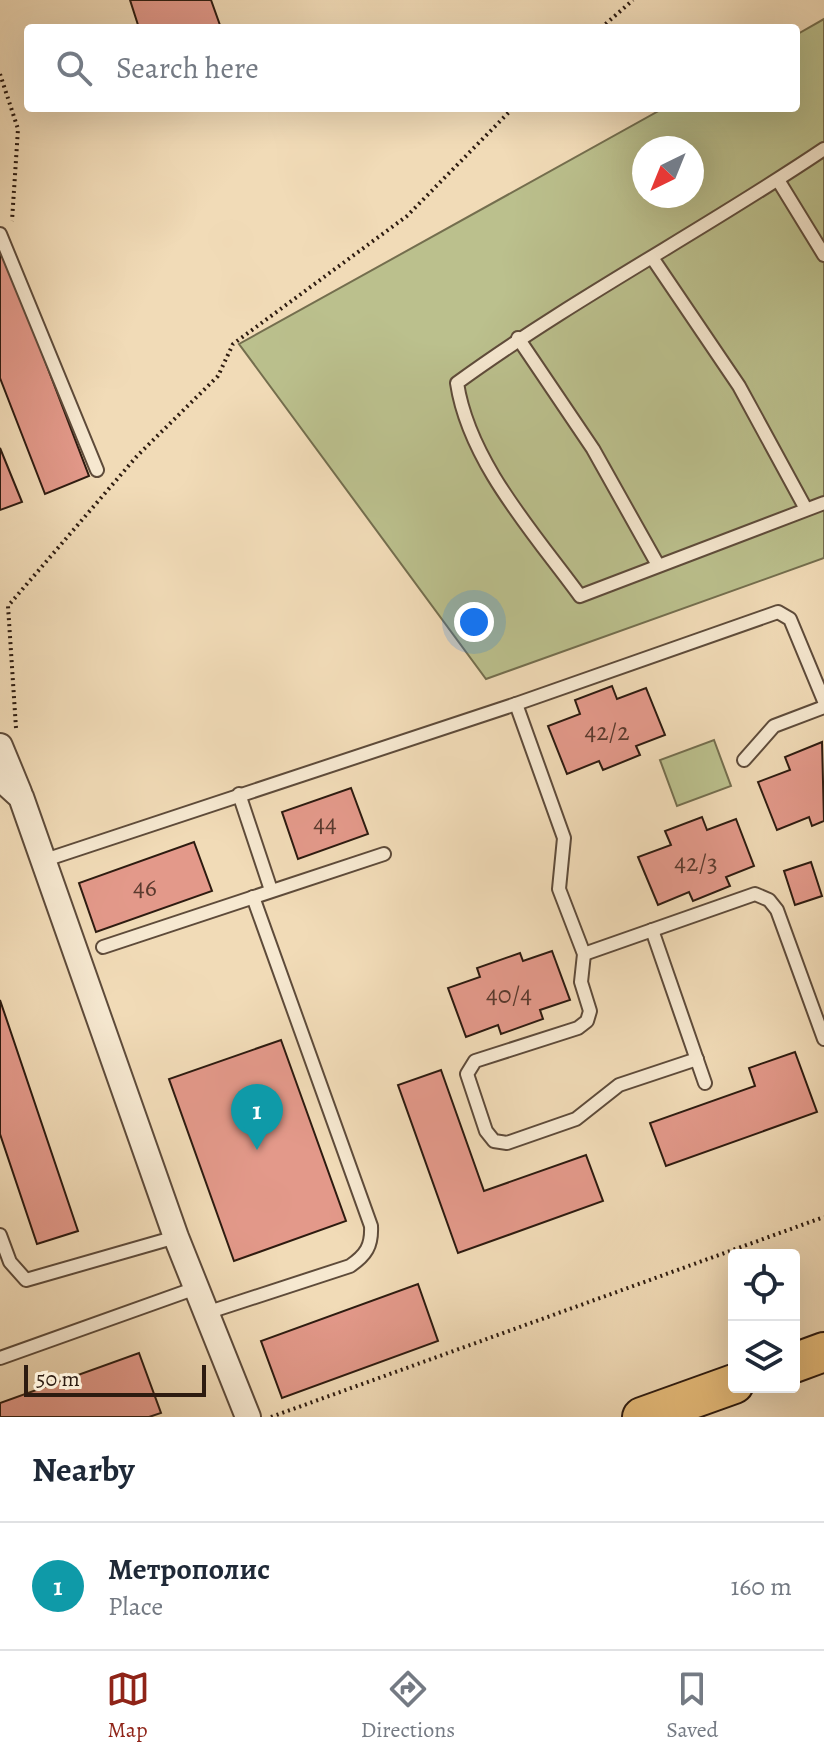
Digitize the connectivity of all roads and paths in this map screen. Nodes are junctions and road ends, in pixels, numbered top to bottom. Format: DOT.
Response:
graph roads {
  1 [pos="633,0"];
  2 [pos="606,24"];
  3 [pos="0,74"];
  4 [pos="509,112"];
  5 [pos="824,149"];
  6 [pos="778,180"];
  7 [pos="0,234"];
  8 [pos="824,255"];
  9 [pos="10,258"];
  10 [pos="653,259"];
  11 [pos="518,338"];
  12 [pos="97,470"];
  13 [pos="824,503"];
  14 [pos="806,509"];
  15 [pos="658,565"];
  16 [pos="516,704"];
  17 [pos="824,704"];
  18 [pos="8,740"];
  19 [pos="744,760"];
  20 [pos="0,778"];
  21 [pos="239,794"];
  22 [pos="21,797"];
  23 [pos="384,854"];
  24 [pos="45,860"];
  25 [pos="271,890"];
  26 [pos="253,897"];
  27 [pos="652,930"];
  28 [pos="103,947"];
  29 [pos="584,954"];
  30 [pos="818,1003"];
  31 [pos="824,1039"];
  32 [pos="697,1059"];
  33 [pos="705,1083"];
  34 [pos="824,1217"];
  35 [pos="0,1235"];
  36 [pos="176,1237"];
  37 [pos="196,1288"];
  38 [pos="206,1313"];
  39 [pos="824,1352"];
  40 [pos="0,1358"];
  41 [pos="800,1361"];
  42 [pos="728,1386"];
  43 [pos="248,1417"];
  44 [pos="271,1417"];
  45 [pos="642,1417"];
  1 -- 2 [label="path"];
  3 -- 9 [label="path"];
  4 -- 18 [label="path"];
  5 -- 6 [label="lane"];
  6 -- 8 [label="lane"];
  6 -- 10 [label="lane"];
  7 -- 9 [label="lane"];
  9 -- 12 [label="lane"];
  10 -- 11 [label="lane"];
  10 -- 14 [label="lane"];
  11 -- 15 [label="lane"];
  11 -- 15 [label="lane"];
  13 -- 14 [label="lane"];
  14 -- 15 [label="lane"];
  16 -- 17 [label="lane"];
  16 -- 21 [label="lane"];
  16 -- 29 [label="lane"];
  17 -- 19 [label="lane"];
  18 -- 22 [label="street"];
  20 -- 22 [label="street"];
  21 -- 24 [label="lane"];
  21 -- 25 [label="lane"];
  22 -- 24 [label="street"];
  23 -- 25 [label="lane"];
  24 -- 36 [label="street"];
  25 -- 26 [label="lane"];
  26 -- 28 [label="lane"];
  26 -- 38 [label="lane"];
  27 -- 29 [label="lane"];
  27 -- 30 [label="lane"];
  27 -- 32 [label="lane"];
  29 -- 32 [label="lane"];
  30 -- 31 [label="lane"];
  32 -- 33 [label="lane"];
  34 -- 44 [label="path"];
  35 -- 36 [label="lane"];
  36 -- 37 [label="street"];
  37 -- 38 [label="street"];
  37 -- 40 [label="lane"];
  38 -- 43 [label="street"];
  39 -- 41 [label="main road"];
  42 -- 45 [label="main road"];
}
